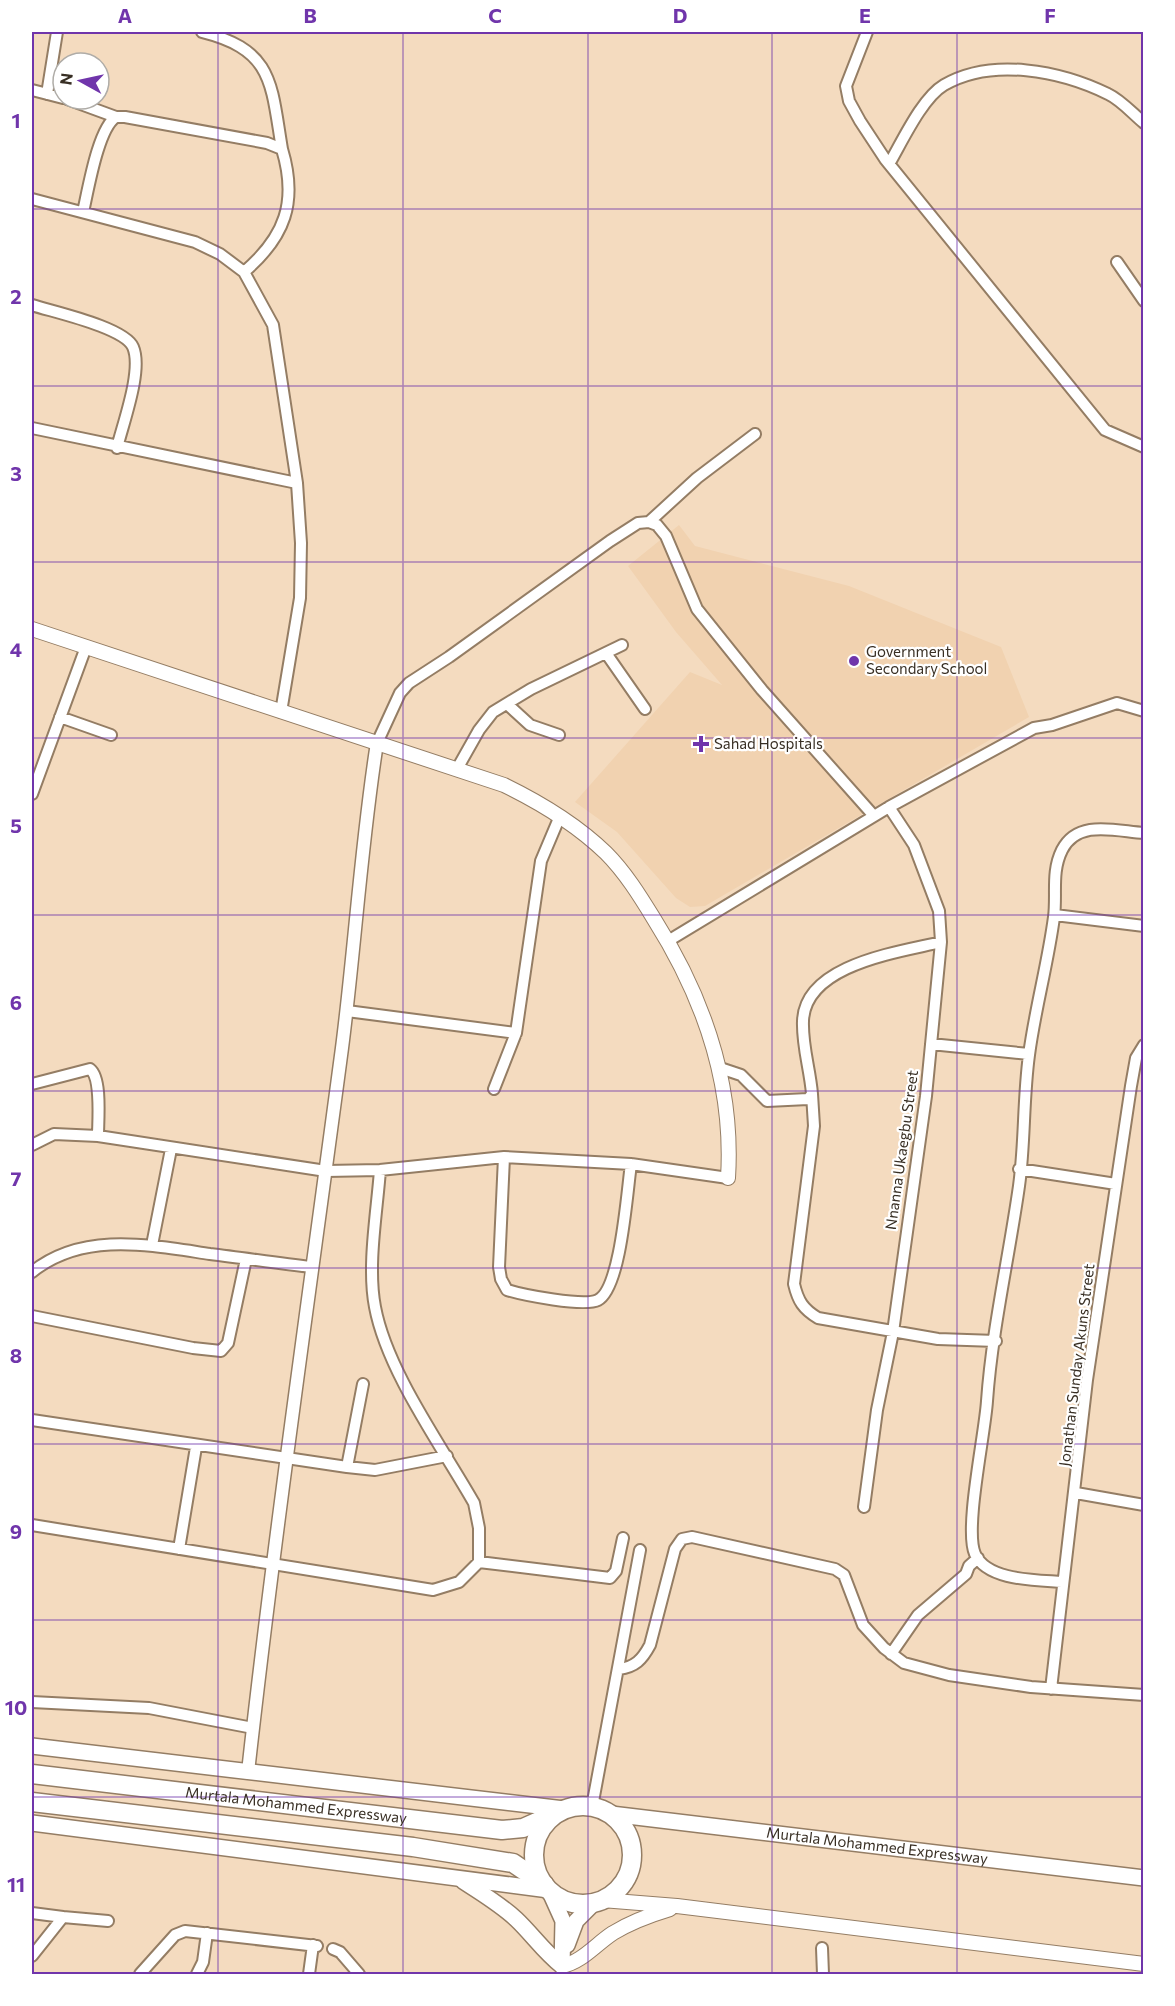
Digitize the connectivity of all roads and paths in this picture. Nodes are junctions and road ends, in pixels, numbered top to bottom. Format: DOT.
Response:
graph roads {
  1 [pos="57,32"];
  2 [pos="202,32"];
  3 [pos="867,32"];
  4 [pos="32,90"];
  5 [pos="47,94"];
  6 [pos="51,95"];
  7 [pos="100,111"];
  8 [pos="116,117"];
  9 [pos="1143,123"];
  10 [pos="282,149"];
  11 [pos="889,164"];
  12 [pos="32,200"];
  13 [pos="83,212"];
  14 [pos="1117,262"];
  15 [pos="243,272"];
  16 [pos="1143,301"];
  17 [pos="32,304"];
  18 [pos="32,428"];
  19 [pos="755,434"];
  20 [pos="117,447"];
  21 [pos="1143,447"];
  22 [pos="297,483"];
  23 [pos="649,522"];
  24 [pos="32,629"];
  25 [pos="622,645"];
  26 [pos="86,647"];
  27 [pos="606,653"];
  28 [pos="507,704"];
  29 [pos="645,710"];
  30 [pos="1143,711"];
  31 [pos="281,712"];
  32 [pos="60,717"];
  33 [pos="111,735"];
  34 [pos="559,735"];
  35 [pos="377,743"];
  36 [pos="457,769"];
  37 [pos="32,794"];
  38 [pos="889,807"];
  39 [pos="560,816"];
  40 [pos="874,816"];
  41 [pos="1143,833"];
  42 [pos="1054,915"];
  43 [pos="1143,926"];
  44 [pos="668,941"];
  45 [pos="942,942"];
  46 [pos="347,1011"];
  47 [pos="516,1032"];
  48 [pos="931,1044"];
  49 [pos="1142,1046"];
  50 [pos="1029,1054"];
  51 [pos="720,1068"];
  52 [pos="32,1084"];
  53 [pos="494,1089"];
  54 [pos="812,1094"];
  55 [pos="98,1136"];
  56 [pos="32,1145"];
  57 [pos="171,1149"];
  58 [pos="504,1157"];
  59 [pos="631,1164"];
  60 [pos="1019,1169"];
  61 [pos="380,1170"];
  62 [pos="326,1171"];
  63 [pos="728,1178"];
  64 [pos="1116,1184"];
  65 [pos="152,1245"];
  66 [pos="246,1259"];
  67 [pos="311,1267"];
  68 [pos="32,1272"];
  69 [pos="32,1316"];
  70 [pos="893,1332"];
  71 [pos="996,1341"];
  72 [pos="363,1384"];
  73 [pos="32,1420"];
  74 [pos="196,1447"];
  75 [pos="447,1456"];
  76 [pos="288,1459"];
  77 [pos="347,1467"];
  78 [pos="1076,1493"];
  79 [pos="1143,1505"];
  80 [pos="864,1507"];
  81 [pos="32,1525"];
  82 [pos="624,1538"];
  83 [pos="178,1550"];
  84 [pos="640,1550"];
  85 [pos="978,1558"];
  86 [pos="478,1562"];
  87 [pos="274,1563"];
  88 [pos="1062,1582"];
  89 [pos="891,1654"];
  90 [pos="619,1669"];
  91 [pos="1051,1689"];
  92 [pos="1143,1695"];
  93 [pos="32,1702"];
  94 [pos="253,1728"];
  95 [pos="32,1746"];
  96 [pos="248,1772"];
  97 [pos="32,1774"];
  98 [pos="32,1802"];
  99 [pos="591,1807"];
  100 [pos="561,1811"];
  101 [pos="610,1814"];
  102 [pos="32,1823"];
  103 [pos="1143,1878"];
  104 [pos="460,1879"];
  105 [pos="546,1887"];
  106 [pos="598,1902"];
  107 [pos="677,1906"];
  108 [pos="32,1913"];
  109 [pos="63,1917"];
  110 [pos="108,1921"];
  111 [pos="207,1933"];
  112 [pos="822,1948"];
  113 [pos="333,1949"];
  114 [pos="32,1956"];
  115 [pos="1143,1964"];
  116 [pos="561,1970"];
  117 [pos="140,1974"];
  118 [pos="197,1974"];
  119 [pos="309,1974"];
  120 [pos="359,1974"];
  121 [pos="823,1974"];
  1 -- 5 [label="street"];
  2 -- 10 [label="street"];
  3 -- 11 [label="street"];
  4 -- 5 [label="street"];
  5 -- 6 [label="street"];
  7 -- 8 [label="street"];
  8 -- 10 [label="street"];
  8 -- 13 [label="street"];
  9 -- 11 [label="street"];
  10 -- 15 [label="street"];
  11 -- 21 [label="street"];
  12 -- 13 [label="street"];
  13 -- 15 [label="street"];
  14 -- 16 [label="street"];
  15 -- 22 [label="street"];
  17 -- 20 [label="street"];
  18 -- 20 [label="street"];
  19 -- 23 [label="street"];
  20 -- 22 [label="street"];
  22 -- 31 [label="street"];
  23 -- 35 [label="street"];
  23 -- 40 [label="street"];
  24 -- 26 [label="main road"];
  25 -- 27 [label="street"];
  26 -- 31 [label="main road"];
  26 -- 32 [label="street"];
  27 -- 28 [label="street"];
  27 -- 29 [label="street"];
  28 -- 34 [label="street"];
  28 -- 36 [label="street"];
  30 -- 38 [label="street"];
  31 -- 35 [label="main road"];
  32 -- 33 [label="street"];
  32 -- 37 [label="street"];
  35 -- 36 [label="main road"];
  35 -- 46 [label="street"];
  36 -- 39 [label="main road"];
  38 -- 40 [label="street"];
  38 -- 45 [label="street, Nnanna Ukaegbu Street"];
  39 -- 44 [label="main road"];
  39 -- 47 [label="street"];
  40 -- 44 [label="street"];
  41 -- 42 [label="street"];
  42 -- 43 [label="street"];
  42 -- 50 [label="street"];
  44 -- 51 [label="main road"];
  45 -- 48 [label="street, Nnanna Ukaegbu Street"];
  45 -- 54 [label="street"];
  46 -- 47 [label="street"];
  46 -- 62 [label="street"];
  47 -- 53 [label="street"];
  48 -- 50 [label="street"];
  48 -- 70 [label="street, Nnanna Ukaegbu Street"];
  49 -- 64 [label="street, Jonathan Sunday Akuns Street"];
  50 -- 60 [label="street"];
  51 -- 54 [label="street"];
  51 -- 63 [label="main road"];
  52 -- 55 [label="street"];
  54 -- 70 [label="street"];
  55 -- 56 [label="street"];
  55 -- 57 [label="street"];
  57 -- 62 [label="street"];
  57 -- 65 [label="street"];
  58 -- 59 [label="street"];
  58 -- 59 [label="street"];
  58 -- 61 [label="street"];
  59 -- 63 [label="street"];
  60 -- 64 [label="street"];
  60 -- 71 [label="street"];
  61 -- 62 [label="street"];
  61 -- 75 [label="street"];
  62 -- 67 [label="street"];
  64 -- 78 [label="street, Jonathan Sunday Akuns Street"];
  65 -- 66 [label="street"];
  65 -- 68 [label="street"];
  66 -- 67 [label="street"];
  66 -- 69 [label="street"];
  67 -- 76 [label="street"];
  70 -- 71 [label="street"];
  70 -- 80 [label="street, Nnanna Ukaegbu Street"];
  71 -- 85 [label="street"];
  72 -- 77 [label="street"];
  73 -- 74 [label="street"];
  74 -- 76 [label="street"];
  74 -- 83 [label="street"];
  75 -- 77 [label="street"];
  75 -- 86 [label="street"];
  76 -- 77 [label="street"];
  76 -- 87 [label="street"];
  78 -- 79 [label="street"];
  78 -- 88 [label="street, Jonathan Sunday Akuns Street"];
  81 -- 83 [label="street"];
  82 -- 86 [label="street"];
  83 -- 87 [label="street"];
  84 -- 90 [label="street"];
  85 -- 88 [label="street"];
  85 -- 89 [label="street"];
  86 -- 87 [label="street"];
  87 -- 94 [label="street"];
  88 -- 91 [label="street, Jonathan Sunday Akuns Street"];
  89 -- 90 [label="street"];
  89 -- 91 [label="street"];
  90 -- 99 [label="street"];
  91 -- 92 [label="street"];
  93 -- 94 [label="street"];
  94 -- 96 [label="street"];
  95 -- 96 [label="main road, Murtala Mohammed Expressway"];
  96 -- 100 [label="main road, Murtala Mohammed Expressway"];
  97 -- 100 [label="highway, Murtala Mohammed Expressway"];
  98 -- 105 [label="highway, Murtala Mohammed Expressway"];
  99 -- 100 [label="highway"];
  99 -- 101 [label="highway"];
  100 -- 105 [label="highway"];
  101 -- 103 [label="main road, Murtala Mohammed Expressway"];
  101 -- 106 [label="highway"];
  102 -- 104 [label="main road"];
  104 -- 105 [label="main road"];
  104 -- 116 [label="main road"];
  105 -- 106 [label="highway"];
  105 -- 116 [label="main road"];
  106 -- 107 [label="main road"];
  106 -- 116 [label="main road"];
  107 -- 115 [label="main road"];
  107 -- 116 [label="main road"];
  108 -- 109 [label="street"];
  109 -- 110 [label="street"];
  109 -- 114 [label="street"];
  111 -- 117 [label="street"];
  111 -- 118 [label="street"];
  111 -- 119 [label="street"];
  112 -- 121 [label="street"];
  113 -- 120 [label="street"];
}
